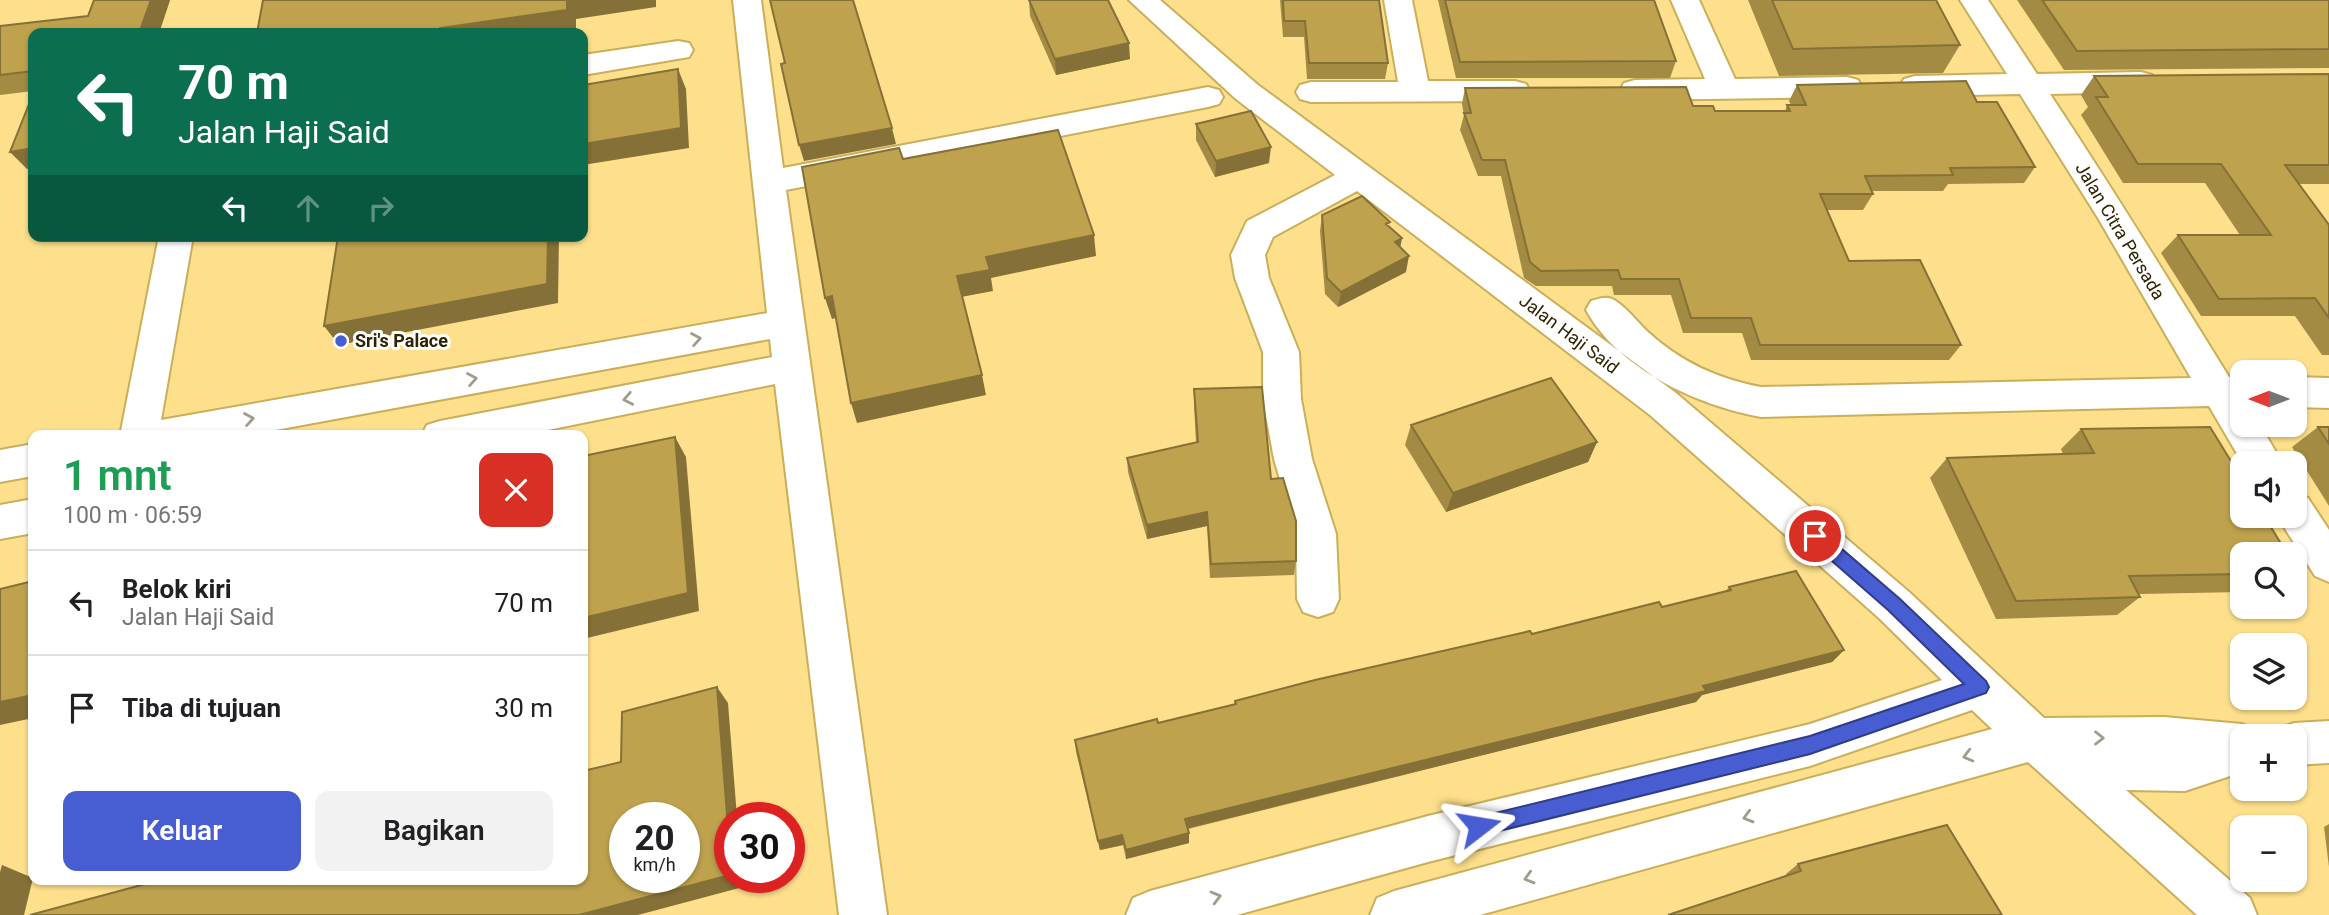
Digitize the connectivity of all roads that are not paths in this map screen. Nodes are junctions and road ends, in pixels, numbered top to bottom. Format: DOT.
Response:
graph roads {
  1 [pos="747,0"];
  2 [pos="1143,0"];
  3 [pos="1398,0"];
  4 [pos="1685,0"];
  5 [pos="1974,0"];
  6 [pos="678,50"];
  7 [pos="588,64"];
  8 [pos="2164,82"];
  9 [pos="2027,83"];
  10 [pos="1725,90"];
  11 [pos="1415,91"];
  12 [pos="1549,91"];
  13 [pos="1603,91"];
  14 [pos="1311,92"];
  15 [pos="1208,97"];
  16 [pos="1358,177"];
  17 [pos="770,182"];
  18 [pos="175,242"];
  19 [pos="1604,310"];
  20 [pos="786,323"];
  21 [pos="791,367"];
  22 [pos="2229,391"];
  23 [pos="2307,392"];
  24 [pos="2329,393"];
  25 [pos="140,430"];
  26 [pos="190,430"];
  27 [pos="471,430"];
  28 [pos="2258,451"];
  29 [pos="28,461"];
  30 [pos="0,466"];
  31 [pos="28,517"];
  32 [pos="0,522"];
  33 [pos="2306,528"];
  34 [pos="2329,564"];
  35 [pos="1318,599"];
  36 [pos="1980,687"];
  37 [pos="2329,742"];
  38 [pos="2307,743"];
  39 [pos="2230,744"];
  40 [pos="2050,753"];
  41 [pos="2230,754"];
  42 [pos="863,915"];
  43 [pos="1150,915"];
  44 [pos="1394,915"];
  45 [pos="2233,915"];
  1 -- 17 [label="street"];
  2 -- 16 [label="street, Jalan Haji Said"];
  3 -- 11 [label="street"];
  4 -- 10 [label="street"];
  5 -- 9 [label="street, Jalan Citra Persada"];
  6 -- 7 [label="street"];
  8 -- 9 [label="street"];
  9 -- 10 [label="street"];
  9 -- 22 [label="street, Jalan Citra Persada"];
  10 -- 13 [label="street"];
  11 -- 12 [label="street"];
  11 -- 14 [label="street"];
  15 -- 17 [label="street"];
  16 -- 35 [label="street"];
  16 -- 36 [label="street, Jalan Haji Said"];
  17 -- 20 [label="street"];
  18 -- 25 [label="street"];
  19 -- 22 [label="street"];
  20 -- 21 [label="street"];
  26 -- 20 [label="street, one-way"];
  21 -- 27 [label="street, one-way"];
  21 -- 42 [label="street"];
  22 -- 28 [label="street, Jalan Citra Persada"];
  23 -- 24 [label="street"];
  29 -- 30 [label="street"];
  31 -- 32 [label="street"];
  33 -- 34 [label="street"];
  36 -- 40 [label="street, Jalan Haji Said"];
  43 -- 36 [label="street, one-way"];
  37 -- 38 [label="street"];
  40 -- 39 [label="street, one-way"];
  40 -- 41 [label="street"];
  40 -- 44 [label="street, one-way"];
  40 -- 45 [label="street, Jalan Haji Said"];
}
